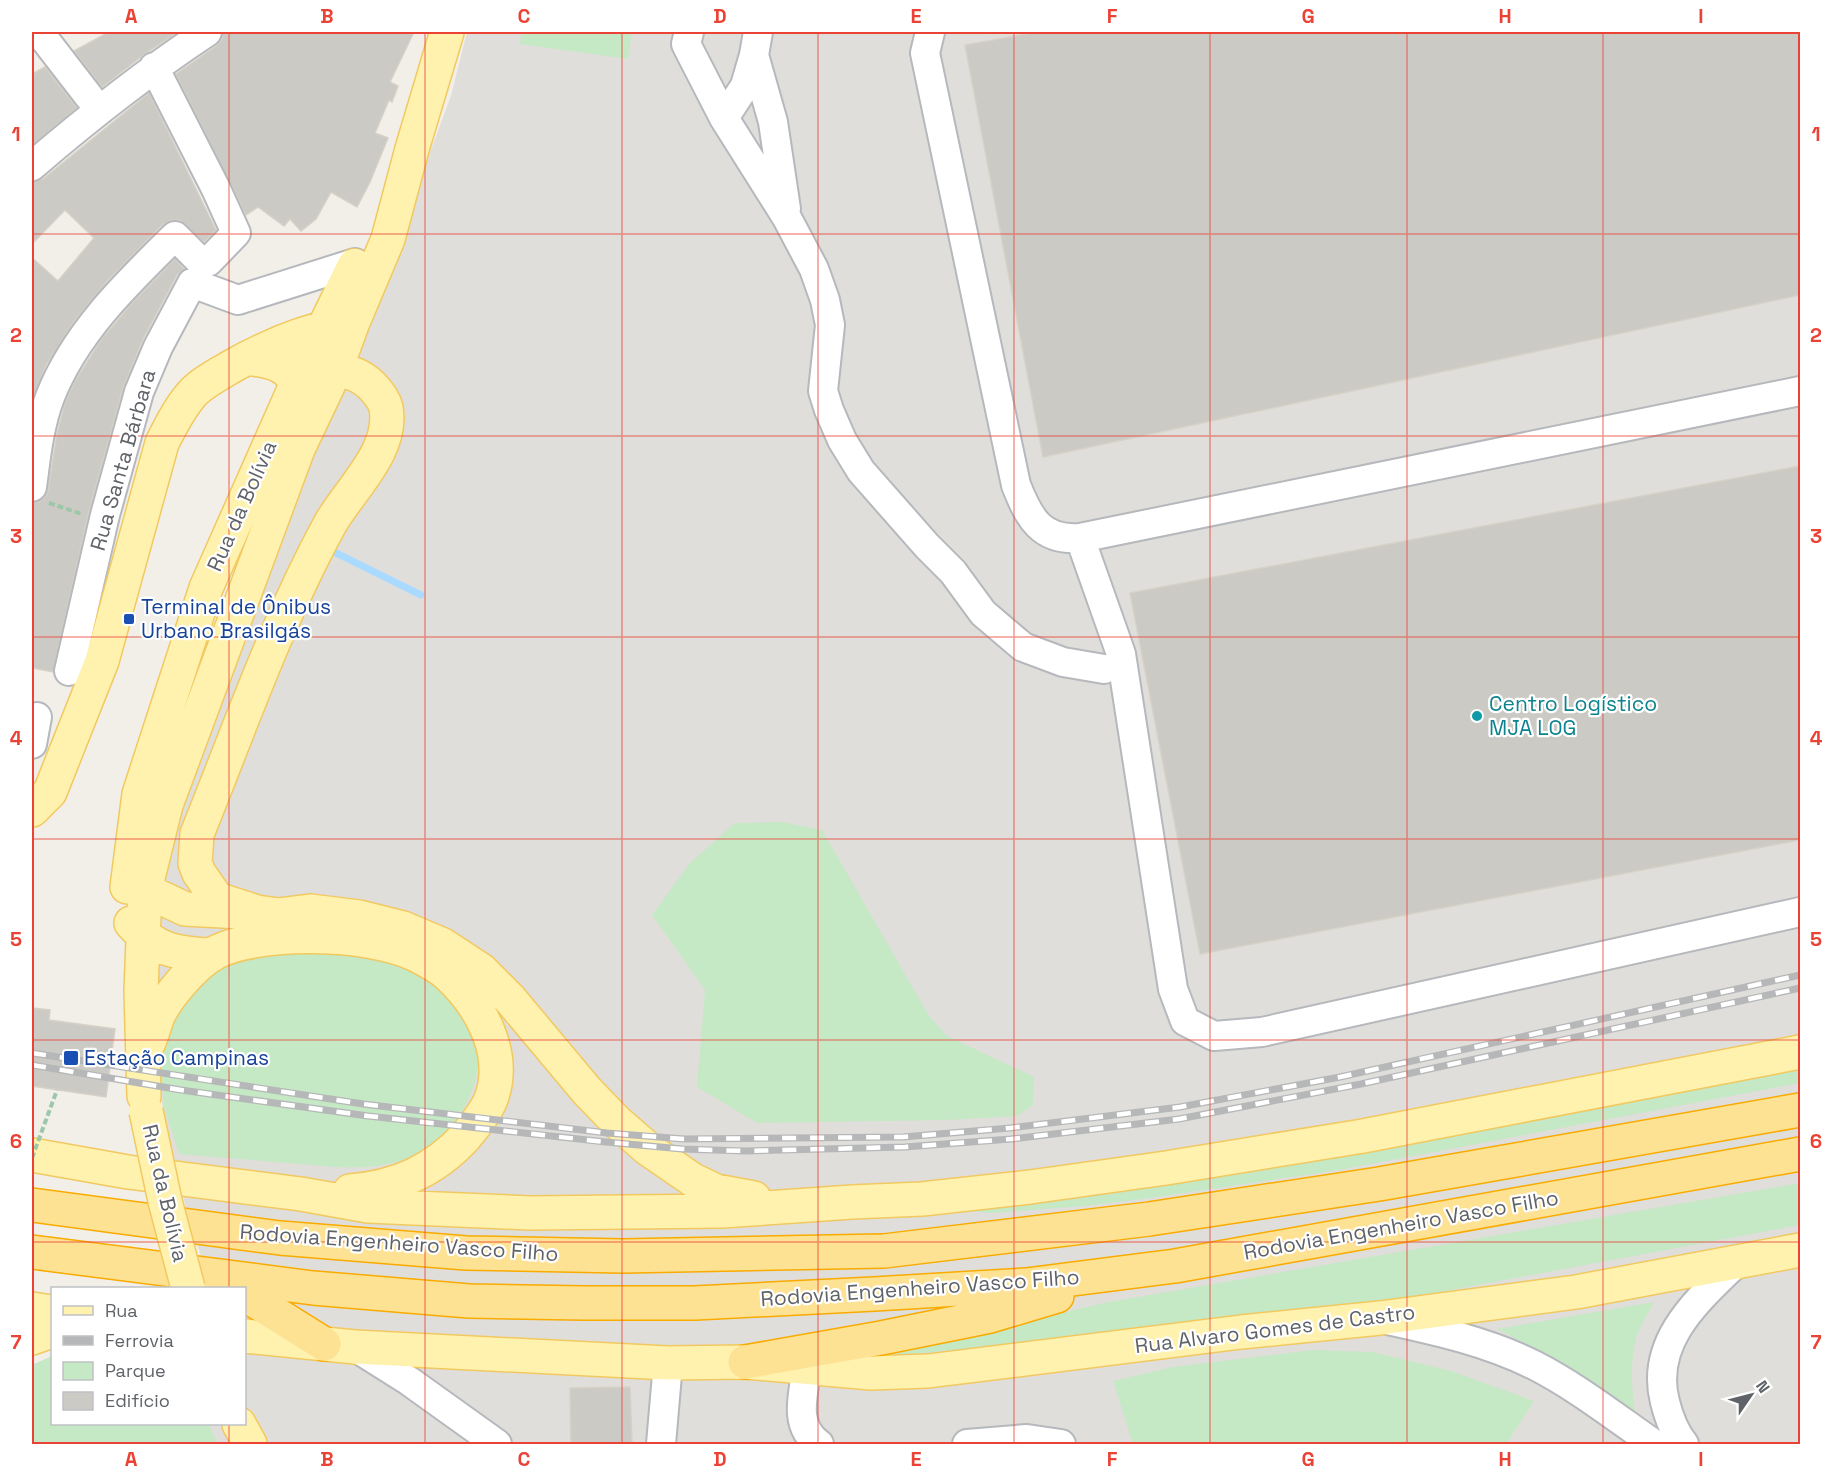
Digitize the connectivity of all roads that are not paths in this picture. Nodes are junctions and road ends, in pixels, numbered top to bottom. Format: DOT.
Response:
graph roads {
  1 [pos="39,32"];
  2 [pos="207,32"];
  3 [pos="447,32"];
  4 [pos="689,32"];
  5 [pos="930,32"];
  6 [pos="756,43"];
  7 [pos="154,67"];
  8 [pos="90,98"];
  9 [pos="724,118"];
  10 [pos="412,149"];
  11 [pos="32,154"];
  12 [pos="787,218"];
  13 [pos="355,263"];
  14 [pos="338,325"];
  15 [pos="246,358"];
  16 [pos="335,371"];
  17 [pos="296,385"];
  18 [pos="1800,391"];
  19 [pos="37,494"];
  20 [pos="1080,538"];
  21 [pos="1104,669"];
  22 [pos="69,671"];
  23 [pos="32,810"];
  24 [pos="145,890"];
  25 [pos="257,912"];
  26 [pos="1800,912"];
  27 [pos="133,926"];
  28 [pos="212,955"];
  29 [pos="144,1052"];
  30 [pos="1800,1052"];
  31 [pos="145,1103"];
  32 [pos="1800,1110"];
  33 [pos="38,1154"];
  34 [pos="1800,1154"];
  35 [pos="301,1194"];
  36 [pos="852,1202"];
  37 [pos="32,1204"];
  38 [pos="1800,1250"];
  39 [pos="32,1252"];
  40 [pos="1738,1261"];
  41 [pos="1175,1266"];
  42 [pos="214,1284"];
  43 [pos="246,1295"];
  44 [pos="32,1309"];
  45 [pos="51,1312"];
  46 [pos="1380,1318"];
  47 [pos="51,1331"];
  48 [pos="246,1336"];
  49 [pos="32,1338"];
  50 [pos="340,1345"];
  51 [pos="746,1362"];
  52 [pos="668,1363"];
  53 [pos="807,1368"];
  54 [pos="240,1425"];
  55 [pos="250,1444"];
  56 [pos="497,1444"];
  57 [pos="661,1444"];
  58 [pos="819,1444"];
  59 [pos="967,1444"];
  60 [pos="1060,1444"];
  61 [pos="1654,1444"];
  62 [pos="1684,1444"];
  1 -- 8 [label="street"];
  2 -- 7 [label="street"];
  3 -- 10 [label="main road, Rua da Bolívia"];
  4 -- 9 [label="street"];
  5 -- 20 [label="street"];
  6 -- 9 [label="street"];
  6 -- 12 [label="street"];
  7 -- 11 [label="street"];
  7 -- 19 [label="street"];
  9 -- 12 [label="street"];
  10 -- 13 [label="main road, Rua da Bolívia"];
  10 -- 14 [label="main road, Rua da Bolívia"];
  12 -- 21 [label="street"];
  13 -- 14 [label="main road, Rua da Bolívia"];
  13 -- 22 [label="street, Rua Santa Bárbara"];
  14 -- 15 [label="main road"];
  14 -- 16 [label="main road, Rua da Bolívia"];
  14 -- 17 [label="main road, Rua da Bolívia"];
  15 -- 17 [label="main road"];
  15 -- 23 [label="main road"];
  16 -- 17 [label="main road"];
  16 -- 24 [label="main road, Rua da Bolívia"];
  16 -- 25 [label="main road"];
  17 -- 27 [label="main road, Rua da Bolívia"];
  18 -- 20 [label="street"];
  20 -- 26 [label="street"];
  24 -- 25 [label="main road"];
  24 -- 27 [label="main road, Rua da Bolívia"];
  25 -- 36 [label="main road"];
  27 -- 28 [label="main road"];
  27 -- 29 [label="main road, Rua da Bolívia"];
  27 -- 31 [label="main road, Rua da Bolívia"];
  28 -- 29 [label="main road"];
  28 -- 35 [label="main road"];
  29 -- 31 [label="main road, Rua da Bolívia"];
  30 -- 36 [label="main road"];
  31 -- 42 [label="main road, Rua da Bolívia, bridge"];
  32 -- 37 [label="highway, Rodovia Engenheiro Vasco Filho"];
  33 -- 35 [label="main road"];
  34 -- 41 [label="highway, Rodovia Engenheiro Vasco Filho"];
  35 -- 36 [label="main road"];
  38 -- 40 [label="main road, Rua Alvaro Gomes de Castro"];
  39 -- 42 [label="highway, Rodovia Engenheiro Vasco Filho"];
  40 -- 46 [label="main road, Rua Alvaro Gomes de Castro"];
  40 -- 62 [label="street"];
  41 -- 42 [label="highway, Rodovia Engenheiro Vasco Filho"];
  41 -- 51 [label="highway"];
  43 -- 50 [label="highway"];
  44 -- 45 [label="main road"];
  46 -- 53 [label="main road, Rua Alvaro Gomes de Castro"];
  46 -- 61 [label="street"];
  47 -- 49 [label="main road"];
  48 -- 50 [label="main road"];
  50 -- 52 [label="main road"];
  50 -- 56 [label="street"];
  51 -- 52 [label="main road"];
  51 -- 53 [label="main road, Rua Alvaro Gomes de Castro"];
  52 -- 57 [label="street"];
  53 -- 58 [label="street"];
  54 -- 55 [label="main road"];
  59 -- 60 [label="street"];
}
